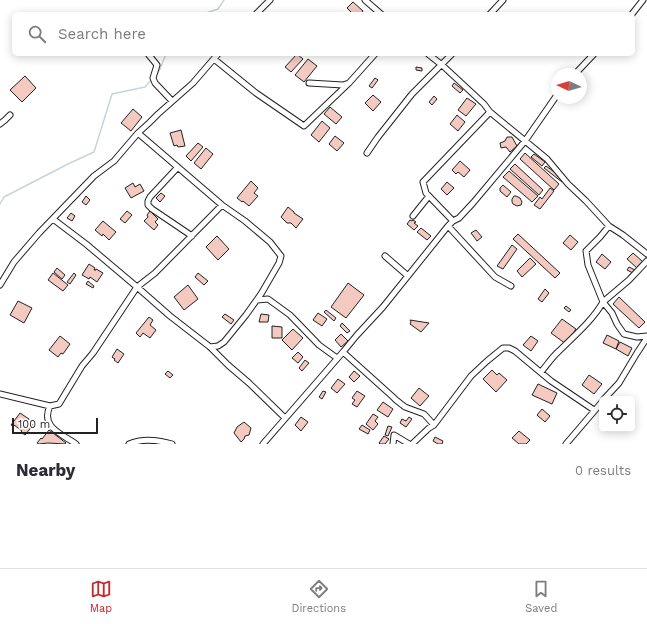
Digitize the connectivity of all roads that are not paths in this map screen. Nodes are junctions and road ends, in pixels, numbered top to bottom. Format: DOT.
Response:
graph roads {
  1 [pos="270,0"];
  2 [pos="365,0"];
  3 [pos="503,0"];
  4 [pos="643,0"];
  5 [pos="258,12"];
  6 [pos="379,12"];
  7 [pos="492,12"];
  8 [pos="634,12"];
  9 [pos="150,56"];
  10 [pos="216,56"];
  11 [pos="373,56"];
  12 [pos="431,56"];
  13 [pos="450,56"];
  14 [pos="592,56"];
  15 [pos="214,59"];
  16 [pos="442,65"];
  17 [pos="580,68"];
  18 [pos="310,82"];
  19 [pos="349,83"];
  20 [pos="172,101"];
  21 [pos="551,103"];
  22 [pos="490,112"];
  23 [pos="10,115"];
  24 [pos="0,124"];
  25 [pos="138,133"];
  26 [pos="525,142"];
  27 [pos="367,153"];
  28 [pos="178,167"];
  29 [pos="429,196"];
  30 [pos="222,205"];
  31 [pos="413,216"];
  32 [pos="53,219"];
  33 [pos="453,221"];
  34 [pos="448,226"];
  35 [pos="609,226"];
  36 [pos="192,236"];
  37 [pos="647,254"];
  38 [pos="385,256"];
  39 [pos="647,261"];
  40 [pos="408,276"];
  41 [pos="0,285"];
  42 [pos="511,286"];
  43 [pos="138,287"];
  44 [pos="264,288"];
  45 [pos="268,299"];
  46 [pos="257,300"];
  47 [pos="603,302"];
  48 [pos="647,337"];
  49 [pos="210,348"];
  50 [pos="344,352"];
  51 [pos="337,358"];
  52 [pos="541,372"];
  53 [pos="0,394"];
  54 [pos="607,396"];
  55 [pos="599,405"];
  56 [pos="50,406"];
  57 [pos="594,410"];
  58 [pos="286,418"];
  59 [pos="434,425"];
  60 [pos="76,444"];
  61 [pos="129,444"];
  62 [pos="172,444"];
  63 [pos="263,444"];
  64 [pos="393,444"];
  65 [pos="410,444"];
  66 [pos="566,444"];
  1 -- 5 [label="street"];
  2 -- 6 [label="street"];
  3 -- 7 [label="street"];
  4 -- 8 [label="street"];
  9 -- 20 [label="street"];
  10 -- 15 [label="street"];
  11 -- 19 [label="street"];
  12 -- 16 [label="street"];
  13 -- 16 [label="street"];
  14 -- 17 [label="street"];
  15 -- 19 [label="street"];
  15 -- 20 [label="street"];
  16 -- 22 [label="street"];
  16 -- 27 [label="street"];
  18 -- 19 [label="street"];
  20 -- 25 [label="street"];
  21 -- 26 [label="street"];
  22 -- 26 [label="street"];
  22 -- 29 [label="street"];
  23 -- 24 [label="street"];
  25 -- 28 [label="street"];
  25 -- 32 [label="street"];
  26 -- 33 [label="street"];
  26 -- 35 [label="street"];
  28 -- 30 [label="street"];
  28 -- 36 [label="street"];
  29 -- 31 [label="street"];
  29 -- 33 [label="street"];
  30 -- 36 [label="street"];
  30 -- 44 [label="street"];
  32 -- 41 [label="street"];
  32 -- 43 [label="street"];
  33 -- 34 [label="street"];
  34 -- 40 [label="street"];
  34 -- 42 [label="street"];
  35 -- 37 [label="street"];
  35 -- 47 [label="street"];
  36 -- 43 [label="street"];
  38 -- 40 [label="street"];
  39 -- 47 [label="street"];
  40 -- 50 [label="street"];
  43 -- 49 [label="street"];
  43 -- 56 [label="street"];
  44 -- 45 [label="street"];
  44 -- 46 [label="street"];
  45 -- 46 [label="street"];
  45 -- 51 [label="street"];
  46 -- 49 [label="street"];
  47 -- 48 [label="street"];
  47 -- 52 [label="street"];
  48 -- 54 [label="street"];
  49 -- 58 [label="street"];
  50 -- 51 [label="street"];
  50 -- 59 [label="street"];
  51 -- 58 [label="street"];
  52 -- 57 [label="street"];
  52 -- 59 [label="street"];
  53 -- 56 [label="street"];
  55 -- 57 [label="street"];
  56 -- 60 [label="street"];
  57 -- 66 [label="street"];
  58 -- 63 [label="street"];
  59 -- 65 [label="street"];
  61 -- 62 [label="street"];
  64 -- 65 [label="street"];
}
